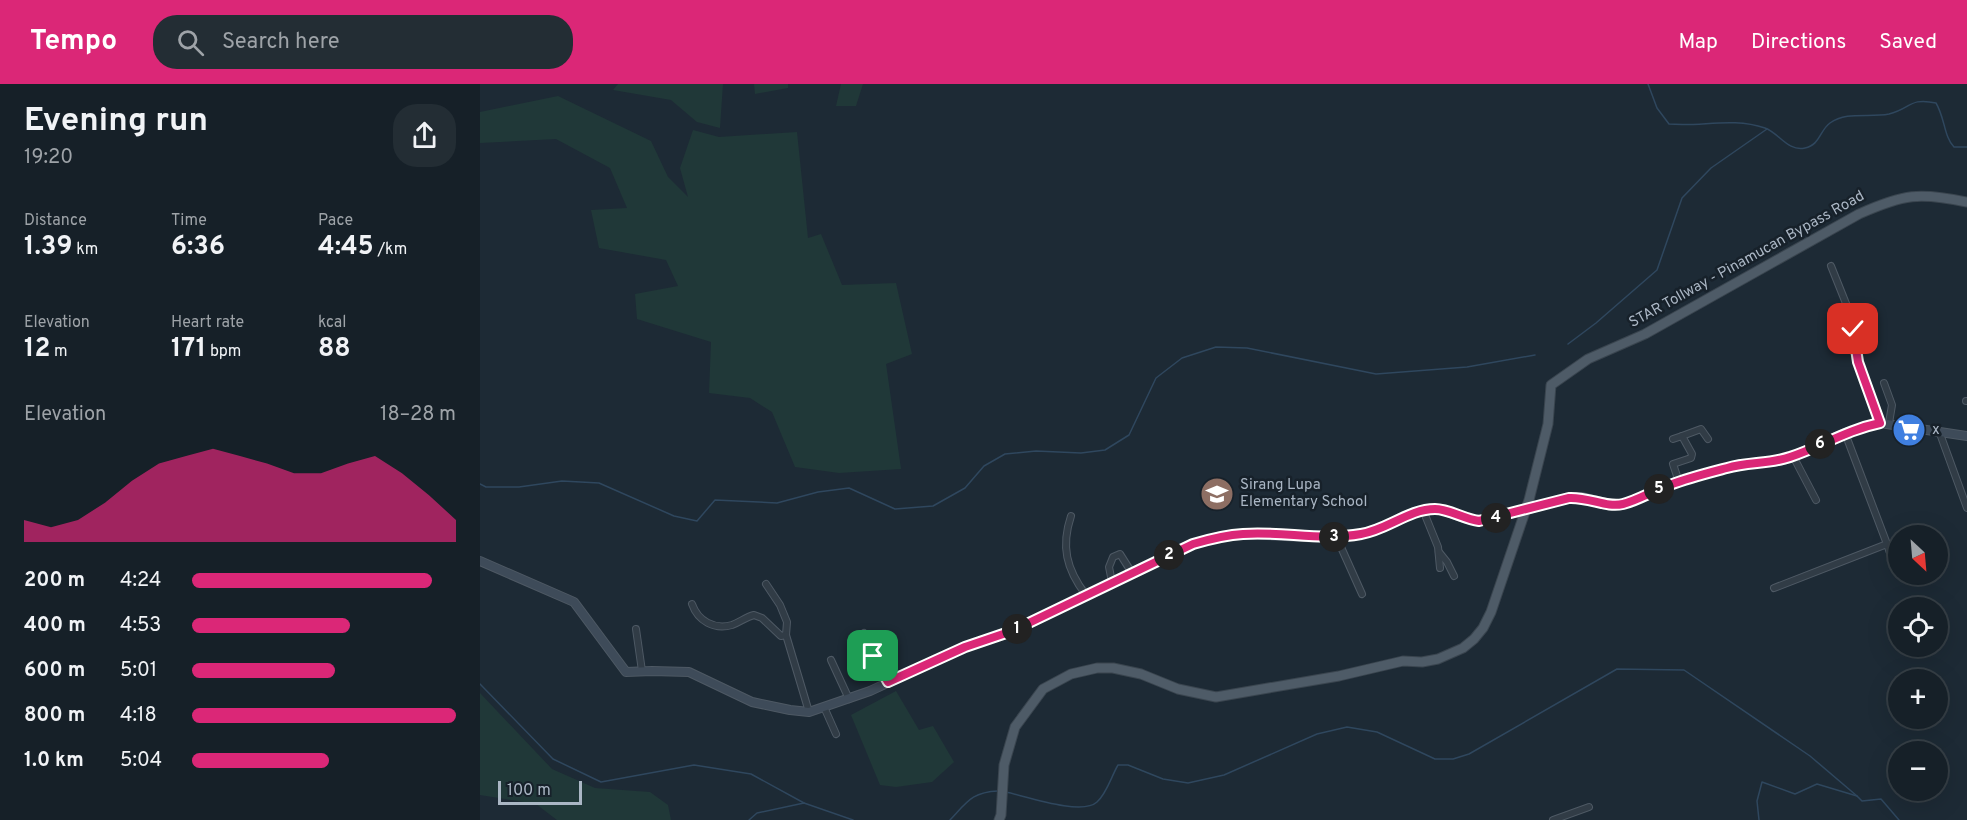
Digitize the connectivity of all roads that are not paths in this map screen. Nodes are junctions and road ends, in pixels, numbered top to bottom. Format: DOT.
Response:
graph roads {
  1 [pos="1967,202"];
  2 [pos="1831,266"];
  3 [pos="1884,383"];
  4 [pos="1884,423"];
  5 [pos="1939,431"];
  6 [pos="1845,433"];
  7 [pos="1682,436"];
  8 [pos="1967,436"];
  9 [pos="1674,439"];
  10 [pos="1708,439"];
  11 [pos="1793,456"];
  12 [pos="1679,482"];
  13 [pos="1816,500"];
  14 [pos="1967,508"];
  15 [pos="1526,509"];
  16 [pos="1423,510"];
  17 [pos="1071,516"];
  18 [pos="1336,537"];
  19 [pos="1887,544"];
  20 [pos="1888,547"];
  21 [pos="1439,552"];
  22 [pos="480,561"];
  23 [pos="1440,568"];
  24 [pos="1132,573"];
  25 [pos="1454,576"];
  26 [pos="1112,582"];
  27 [pos="766,584"];
  28 [pos="1774,588"];
  29 [pos="1362,594"];
  30 [pos="1086,595"];
  31 [pos="692,604"];
  32 [pos="636,629"];
  33 [pos="864,633"];
  34 [pos="786,635"];
  35 [pos="831,660"];
  36 [pos="642,671"];
  37 [pos="888,682"];
  38 [pos="849,699"];
  39 [pos="824,707"];
  40 [pos="809,712"];
  41 [pos="836,734"];
  42 [pos="1589,807"];
  43 [pos="1000,818"];
  44 [pos="1553,820"];
  1 -- 15 [label="main road, STAR Tollway - Pinamucan Bypass Road"];
  2 -- 4 [label="street"];
  3 -- 4 [label="street"];
  4 -- 5 [label="street"];
  4 -- 6 [label="street"];
  5 -- 8 [label="street"];
  5 -- 14 [label="street"];
  6 -- 11 [label="street"];
  6 -- 19 [label="street"];
  7 -- 9 [label="street"];
  7 -- 10 [label="street"];
  7 -- 12 [label="street"];
  11 -- 12 [label="street"];
  11 -- 13 [label="street"];
  12 -- 15 [label="street"];
  15 -- 16 [label="street"];
  15 -- 43 [label="main road"];
  16 -- 18 [label="street"];
  16 -- 21 [label="street"];
  17 -- 30 [label="street"];
  18 -- 24 [label="street"];
  18 -- 29 [label="street"];
  19 -- 20 [label="street"];
  19 -- 28 [label="street"];
  21 -- 23 [label="street"];
  21 -- 25 [label="street"];
  22 -- 36 [label="street"];
  24 -- 26 [label="street"];
  24 -- 26 [label="street"];
  26 -- 30 [label="street"];
  27 -- 34 [label="street"];
  30 -- 37 [label="street"];
  31 -- 34 [label="street"];
  32 -- 36 [label="street"];
  33 -- 37 [label="street"];
  34 -- 40 [label="street"];
  35 -- 38 [label="street"];
  36 -- 40 [label="street"];
  37 -- 38 [label="street"];
  38 -- 39 [label="street"];
  39 -- 40 [label="street"];
  39 -- 41 [label="street"];
  42 -- 44 [label="street"];
}
